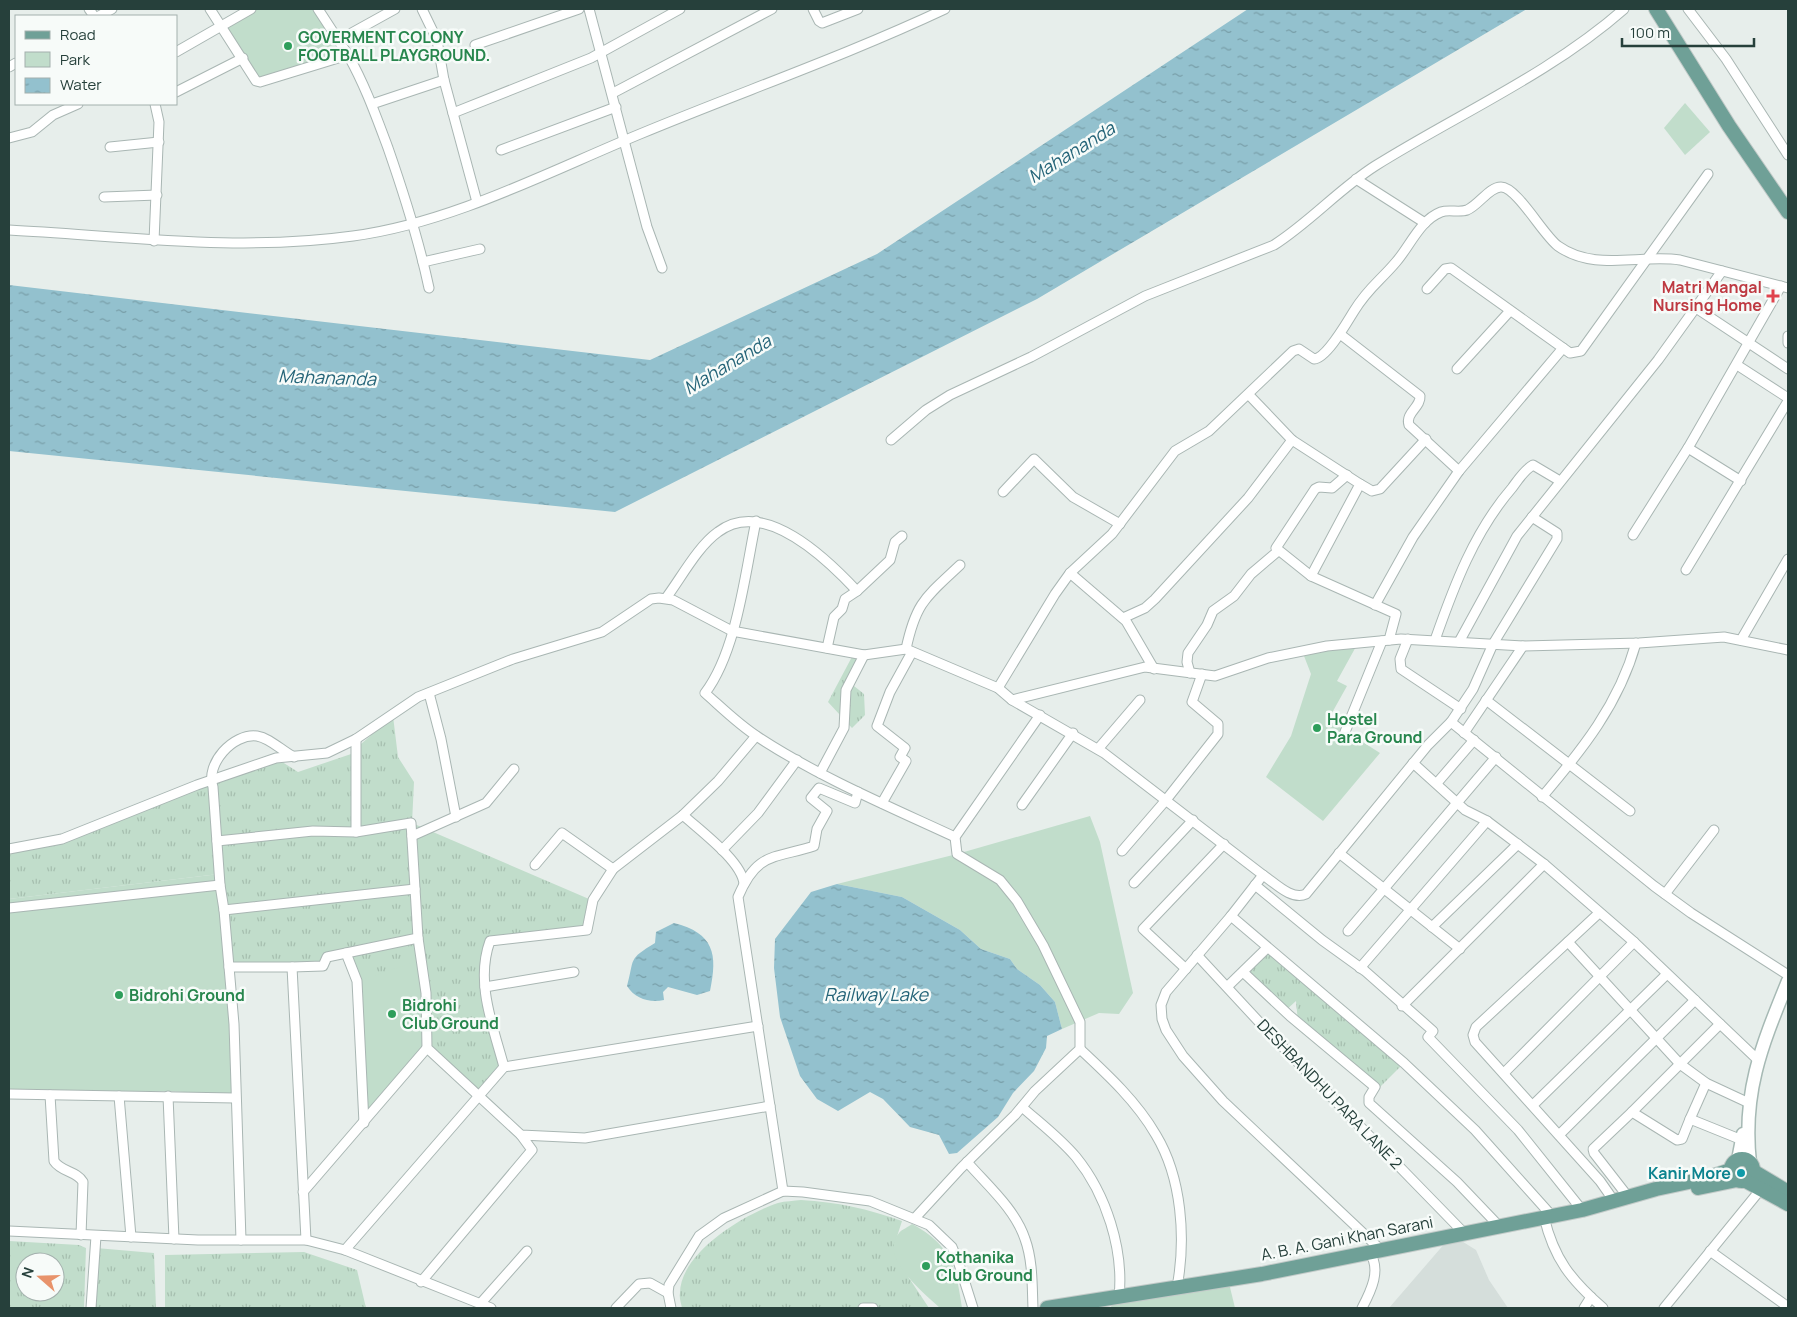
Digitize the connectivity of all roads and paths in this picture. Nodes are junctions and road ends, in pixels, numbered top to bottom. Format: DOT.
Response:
graph roads {
  1 [pos="112,9"];
  2 [pos="210,9"];
  3 [pos="251,9"];
  4 [pos="318,9"];
  5 [pos="395,9"];
  6 [pos="422,9"];
  7 [pos="579,9"];
  8 [pos="590,9"];
  9 [pos="680,9"];
  10 [pos="772,9"];
  11 [pos="812,9"];
  12 [pos="858,9"];
  13 [pos="945,9"];
  14 [pos="1624,9"];
  15 [pos="1656,9"];
  16 [pos="1688,9"];
  17 [pos="101,15"];
  18 [pos="221,25"];
  19 [pos="339,40"];
  20 [pos="475,45"];
  21 [pos="178,51"];
  22 [pos="602,52"];
  23 [pos="348,56"];
  24 [pos="243,58"];
  25 [pos="444,80"];
  26 [pos="178,91"];
  27 [pos="613,93"];
  28 [pos="372,104"];
  29 [pos="76,105"];
  30 [pos="155,105"];
  31 [pos="616,108"];
  32 [pos="453,113"];
  33 [pos="9,138"];
  34 [pos="625,140"];
  35 [pos="159,142"];
  36 [pos="110,147"];
  37 [pos="501,150"];
  38 [pos="1788,156"];
  39 [pos="1708,174"];
  40 [pos="1356,179"];
  41 [pos="157,195"];
  42 [pos="104,197"];
  43 [pos="476,202"];
  44 [pos="1788,212"];
  45 [pos="1425,223"];
  46 [pos="413,224"];
  47 [pos="9,230"];
  48 [pos="154,241"];
  49 [pos="480,249"];
  50 [pos="1649,258"];
  51 [pos="423,262"];
  52 [pos="662,268"];
  53 [pos="1722,271"];
  54 [pos="1785,287"];
  55 [pos="430,288"];
  56 [pos="1427,289"];
  57 [pos="1696,308"];
  58 [pos="1509,312"];
  59 [pos="1340,334"];
  60 [pos="1788,336"];
  61 [pos="1749,343"];
  62 [pos="1788,343"];
  63 [pos="1563,348"];
  64 [pos="1737,365"];
  65 [pos="1457,369"];
  66 [pos="1788,369"];
  67 [pos="1249,394"];
  68 [pos="1788,399"];
  69 [pos="1426,439"];
  70 [pos="891,440"];
  71 [pos="1292,440"];
  72 [pos="1688,448"];
  73 [pos="1459,471"];
  74 [pos="1347,475"];
  75 [pos="1560,481"];
  76 [pos="1741,481"];
  77 [pos="1360,484"];
  78 [pos="1003,492"];
  79 [pos="1532,517"];
  80 [pos="756,521"];
  81 [pos="1120,524"];
  82 [pos="1633,534"];
  83 [pos="902,536"];
  84 [pos="1278,552"];
  85 [pos="1788,559"];
  86 [pos="960,565"];
  87 [pos="1686,570"];
  88 [pos="1070,574"];
  89 [pos="1311,576"];
  90 [pos="857,591"];
  91 [pos="666,598"];
  92 [pos="1375,605"];
  93 [pos="1123,618"];
  94 [pos="732,631"];
  95 [pos="1386,640"];
  96 [pos="1408,640"];
  97 [pos="1435,640"];
  98 [pos="1741,640"];
  99 [pos="1459,642"];
  100 [pos="1636,643"];
  101 [pos="1493,644"];
  102 [pos="1523,646"];
  103 [pos="827,648"];
  104 [pos="1788,650"];
  105 [pos="909,651"];
  106 [pos="864,655"];
  107 [pos="1154,669"];
  108 [pos="1190,673"];
  109 [pos="1202,674"];
  110 [pos="998,688"];
  111 [pos="429,693"];
  112 [pos="1012,700"];
  113 [pos="1140,700"];
  114 [pos="1486,700"];
  115 [pos="1461,709"];
  116 [pos="1040,715"];
  117 [pos="1451,722"];
  118 [pos="1345,732"];
  119 [pos="1073,733"];
  120 [pos="1464,733"];
  121 [pos="756,736"];
  122 [pos="356,739"];
  123 [pos="1474,740"];
  124 [pos="1098,749"];
  125 [pos="294,757"];
  126 [pos="1496,757"];
  127 [pos="797,760"];
  128 [pos="1413,763"];
  129 [pos="1570,764"];
  130 [pos="514,769"];
  131 [pos="820,773"];
  132 [pos="211,780"];
  133 [pos="1437,783"];
  134 [pos="858,792"];
  135 [pos="1542,797"];
  136 [pos="1166,800"];
  137 [pos="882,803"];
  138 [pos="1457,803"];
  139 [pos="1022,805"];
  140 [pos="1630,811"];
  141 [pos="683,814"];
  142 [pos="456,817"];
  143 [pos="1193,820"];
  144 [pos="1487,821"];
  145 [pos="1714,830"];
  146 [pos="356,832"];
  147 [pos="412,836"];
  148 [pos="955,837"];
  149 [pos="217,841"];
  150 [pos="1224,844"];
  151 [pos="1518,844"];
  152 [pos="9,849"];
  153 [pos="722,850"];
  154 [pos="1122,851"];
  155 [pos="1340,853"];
  156 [pos="1544,864"];
  157 [pos="534,865"];
  158 [pos="613,869"];
  159 [pos="1263,875"];
  160 [pos="1134,883"];
  161 [pos="744,884"];
  162 [pos="220,885"];
  163 [pos="1255,885"];
  164 [pos="1383,888"];
  165 [pos="416,889"];
  166 [pos="1664,894"];
  167 [pos="9,908"];
  168 [pos="1410,909"];
  169 [pos="224,910"];
  170 [pos="1599,913"];
  171 [pos="1231,916"];
  172 [pos="1432,927"];
  173 [pos="1348,931"];
  174 [pos="418,938"];
  175 [pos="1568,942"];
  176 [pos="1634,942"];
  177 [pos="1267,948"];
  178 [pos="1460,949"];
  179 [pos="346,953"];
  180 [pos="1198,955"];
  181 [pos="292,966"];
  182 [pos="229,967"];
  183 [pos="1360,968"];
  184 [pos="1186,969"];
  185 [pos="574,972"];
  186 [pos="1243,972"];
  187 [pos="1667,974"];
  188 [pos="1788,975"];
  189 [pos="1600,977"];
  190 [pos="1788,981"];
  191 [pos="1228,986"];
  192 [pos="485,987"];
  193 [pos="1695,1000"];
  194 [pos="1402,1006"];
  195 [pos="1630,1010"];
  196 [pos="1720,1024"];
  197 [pos="758,1026"];
  198 [pos="1656,1038"];
  199 [pos="427,1048"];
  200 [pos="1080,1049"];
  201 [pos="1758,1060"];
  202 [pos="1680,1064"];
  203 [pos="504,1067"];
  204 [pos="1504,1073"];
  205 [pos="1706,1083"];
  206 [pos="9,1094"];
  207 [pos="50,1095"];
  208 [pos="478,1095"];
  209 [pos="119,1096"];
  210 [pos="168,1096"];
  211 [pos="235,1098"];
  212 [pos="1749,1103"];
  213 [pos="1533,1105"];
  214 [pos="770,1106"];
  215 [pos="1022,1107"];
  216 [pos="1632,1112"];
  217 [pos="1690,1120"];
  218 [pos="1747,1122"];
  219 [pos="364,1123"];
  220 [pos="1559,1135"];
  221 [pos="521,1136"];
  222 [pos="548,1136"];
  223 [pos="1742,1140"];
  224 [pos="532,1150"];
  225 [pos="967,1162"];
  226 [pos="1743,1170"];
  227 [pos="1761,1189"];
  228 [pos="304,1192"];
  229 [pos="783,1192"];
  230 [pos="1788,1192"];
  231 [pos="1630,1198"];
  232 [pos="1614,1201"];
  233 [pos="1788,1204"];
  234 [pos="1582,1210"];
  235 [pos="1548,1216"];
  236 [pos="914,1218"];
  237 [pos="1499,1226"];
  238 [pos="9,1231"];
  239 [pos="1464,1233"];
  240 [pos="81,1235"];
  241 [pos="96,1236"];
  242 [pos="132,1237"];
  243 [pos="174,1239"];
  244 [pos="241,1240"];
  245 [pos="306,1240"];
  246 [pos="345,1250"];
  247 [pos="527,1251"];
  248 [pos="1375,1251"];
  249 [pos="1710,1251"];
  250 [pos="421,1282"];
  251 [pos="1177,1287"];
  252 [pos="668,1293"];
  253 [pos="1119,1297"];
  254 [pos="1591,1298"];
  255 [pos="480,1304"];
  256 [pos="91,1308"];
  257 [pos="491,1308"];
  258 [pos="616,1308"];
  259 [pos="671,1308"];
  260 [pos="863,1308"];
  261 [pos="874,1308"];
  262 [pos="973,1308"];
  263 [pos="1033,1308"];
  264 [pos="1047,1308"];
  265 [pos="1362,1308"];
  266 [pos="1584,1308"];
  267 [pos="1604,1308"];
  268 [pos="1664,1308"];
  269 [pos="1788,1308"];
  1 -- 17 [label="street"];
  2 -- 18 [label="street"];
  3 -- 18 [label="street"];
  4 -- 19 [label="street"];
  5 -- 19 [label="street"];
  6 -- 25 [label="street"];
  7 -- 20 [label="street"];
  8 -- 22 [label="street"];
  9 -- 22 [label="street"];
  10 -- 27 [label="street"];
  11 -- 12 [label="street"];
  13 -- 34 [label="street"];
  14 -- 40 [label="street"];
  15 -- 44 [label="main road"];
  16 -- 38 [label="street"];
  18 -- 21 [label="street"];
  18 -- 24 [label="street"];
  19 -- 23 [label="street"];
  22 -- 27 [label="street"];
  22 -- 32 [label="street"];
  23 -- 24 [label="street"];
  23 -- 28 [label="street"];
  24 -- 26 [label="street"];
  25 -- 28 [label="street"];
  25 -- 32 [label="street"];
  27 -- 31 [label="street"];
  28 -- 46 [label="street"];
  29 -- 33 [label="street"];
  30 -- 35 [label="street"];
  31 -- 34 [label="street"];
  31 -- 37 [label="street"];
  32 -- 43 [label="street"];
  34 -- 43 [label="street"];
  34 -- 52 [label="street"];
  35 -- 36 [label="street"];
  35 -- 41 [label="street"];
  39 -- 50 [label="street"];
  40 -- 45 [label="street"];
  40 -- 70 [label="street"];
  41 -- 42 [label="street"];
  41 -- 48 [label="street"];
  43 -- 46 [label="street"];
  45 -- 50 [label="street"];
  45 -- 59 [label="street"];
  46 -- 48 [label="street"];
  46 -- 51 [label="street"];
  47 -- 48 [label="street"];
  49 -- 51 [label="street"];
  50 -- 53 [label="street"];
  50 -- 63 [label="street"];
  51 -- 55 [label="street"];
  53 -- 54 [label="street"];
  53 -- 57 [label="street"];
  54 -- 61 [label="street"];
  56 -- 58 [label="street"];
  57 -- 61 [label="street"];
  57 -- 75 [label="street"];
  58 -- 63 [label="street"];
  58 -- 65 [label="street"];
  59 -- 67 [label="street"];
  59 -- 69 [label="street"];
  60 -- 62 [label="street"];
  61 -- 64 [label="street"];
  61 -- 66 [label="street"];
  63 -- 73 [label="street"];
  64 -- 68 [label="street"];
  64 -- 72 [label="street"];
  67 -- 71 [label="street"];
  67 -- 81 [label="street"];
  68 -- 76 [label="street"];
  69 -- 73 [label="street"];
  69 -- 77 [label="street"];
  71 -- 74 [label="street"];
  71 -- 93 [label="street"];
  72 -- 76 [label="street"];
  72 -- 82 [label="street"];
  73 -- 92 [label="street"];
  74 -- 77 [label="street"];
  74 -- 84 [label="street"];
  75 -- 79 [label="street"];
  75 -- 97 [label="street"];
  76 -- 87 [label="street"];
  77 -- 89 [label="street"];
  78 -- 81 [label="street"];
  79 -- 99 [label="street"];
  79 -- 101 [label="street"];
  80 -- 90 [label="street"];
  80 -- 91 [label="street"];
  80 -- 94 [label="street"];
  81 -- 88 [label="street"];
  83 -- 90 [label="street"];
  84 -- 89 [label="street"];
  84 -- 108 [label="street"];
  85 -- 98 [label="street"];
  86 -- 105 [label="street"];
  88 -- 93 [label="street"];
  88 -- 110 [label="street"];
  89 -- 92 [label="street"];
  90 -- 103 [label="street"];
  91 -- 94 [label="street"];
  91 -- 111 [label="street"];
  92 -- 95 [label="street"];
  93 -- 107 [label="street"];
  94 -- 103 [label="street"];
  94 -- 121 [label="street"];
  95 -- 96 [label="street"];
  95 -- 109 [label="street"];
  95 -- 118 [label="street"];
  96 -- 97 [label="street"];
  96 -- 115 [label="street"];
  97 -- 99 [label="street"];
  98 -- 100 [label="street"];
  98 -- 104 [label="street"];
  99 -- 101 [label="street"];
  100 -- 102 [label="street"];
  100 -- 129 [label="street"];
  101 -- 102 [label="street"];
  101 -- 115 [label="street"];
  102 -- 114 [label="street"];
  103 -- 106 [label="street"];
  105 -- 106 [label="street"];
  105 -- 110 [label="street"];
  105 -- 137 [label="street"];
  106 -- 131 [label="street"];
  107 -- 108 [label="street"];
  107 -- 112 [label="street"];
  108 -- 109 [label="street"];
  109 -- 136 [label="street"];
  110 -- 112 [label="street"];
  111 -- 122 [label="street"];
  111 -- 142 [label="street"];
  112 -- 116 [label="street"];
  113 -- 124 [label="street"];
  114 -- 120 [label="street"];
  114 -- 129 [label="street"];
  115 -- 117 [label="street"];
  116 -- 119 [label="street"];
  116 -- 148 [label="street"];
  117 -- 120 [label="street"];
  117 -- 128 [label="street"];
  119 -- 124 [label="street"];
  119 -- 139 [label="street"];
  120 -- 123 [label="street"];
  121 -- 127 [label="street"];
  121 -- 141 [label="street"];
  122 -- 125 [label="street"];
  122 -- 146 [label="street"];
  123 -- 126 [label="street"];
  123 -- 133 [label="street"];
  124 -- 136 [label="street"];
  125 -- 132 [label="street"];
  125 -- 132 [label="street"];
  126 -- 135 [label="street"];
  126 -- 138 [label="street"];
  127 -- 131 [label="street"];
  127 -- 153 [label="street"];
  128 -- 133 [label="street"];
  128 -- 155 [label="street"];
  129 -- 135 [label="street"];
  129 -- 140 [label="street"];
  130 -- 142 [label="street"];
  131 -- 134 [label="street"];
  132 -- 149 [label="street"];
  132 -- 152 [label="street"];
  133 -- 138 [label="street"];
  134 -- 137 [label="street"];
  134 -- 161 [label="street"];
  135 -- 166 [label="street"];
  136 -- 143 [label="street"];
  136 -- 154 [label="street"];
  137 -- 148 [label="street"];
  138 -- 144 [label="street"];
  138 -- 164 [label="street"];
  141 -- 153 [label="street"];
  141 -- 158 [label="street"];
  142 -- 147 [label="street"];
  143 -- 150 [label="street"];
  143 -- 160 [label="street"];
  144 -- 151 [label="street"];
  144 -- 168 [label="street"];
  145 -- 166 [label="street"];
  146 -- 147 [label="street"];
  146 -- 149 [label="street"];
  147 -- 165 [label="street"];
  148 -- 200 [label="street"];
  149 -- 162 [label="street"];
  150 -- 159 [label="street"];
  150 -- 184 [label="street"];
  151 -- 156 [label="street"];
  151 -- 172 [label="street"];
  153 -- 161 [label="street"];
  155 -- 159 [label="street"];
  155 -- 164 [label="street"];
  156 -- 170 [label="street"];
  156 -- 178 [label="street"];
  157 -- 158 [label="street"];
  158 -- 192 [label="street"];
  159 -- 163 [label="street"];
  161 -- 197 [label="street"];
  162 -- 167 [label="street"];
  162 -- 169 [label="street"];
  163 -- 171 [label="street"];
  163 -- 183 [label="street"];
  164 -- 168 [label="street"];
  164 -- 173 [label="street"];
  165 -- 169 [label="street"];
  165 -- 174 [label="street"];
  166 -- 188 [label="street"];
  168 -- 172 [label="street"];
  168 -- 183 [label="street"];
  169 -- 182 [label="street"];
  170 -- 175 [label="street"];
  170 -- 176 [label="street"];
  171 -- 177 [label="street"];
  171 -- 180 [label="street"];
  172 -- 178 [label="street"];
  174 -- 179 [label="street"];
  174 -- 199 [label="street"];
  175 -- 189 [label="street"];
  175 -- 204 [label="street"];
  176 -- 187 [label="street"];
  176 -- 189 [label="street"];
  177 -- 186 [label="street"];
  177 -- 235 [label="street"];
  178 -- 194 [label="street"];
  179 -- 181 [label="street"];
  179 -- 219 [label="street"];
  180 -- 184 [label="street"];
  180 -- 191 [label="street, DESHBANDHU PARA LANE 2"];
  181 -- 182 [label="street"];
  181 -- 228 [label="street"];
  182 -- 211 [label="street"];
  183 -- 194 [label="street"];
  184 -- 248 [label="street"];
  185 -- 192 [label="street"];
  186 -- 191 [label="street"];
  186 -- 237 [label="street"];
  187 -- 193 [label="street"];
  187 -- 195 [label="street"];
  189 -- 195 [label="street"];
  189 -- 204 [label="street"];
  190 -- 201 [label="main road"];
  191 -- 239 [label="street, DESHBANDHU PARA LANE 2"];
  192 -- 203 [label="street"];
  193 -- 196 [label="street"];
  193 -- 198 [label="street"];
  194 -- 234 [label="street"];
  195 -- 198 [label="street"];
  195 -- 213 [label="street"];
  196 -- 201 [label="street"];
  196 -- 202 [label="street"];
  197 -- 203 [label="street"];
  197 -- 214 [label="street"];
  198 -- 202 [label="street"];
  198 -- 220 [label="street"];
  199 -- 208 [label="street"];
  199 -- 219 [label="street"];
  200 -- 215 [label="street"];
  200 -- 251 [label="street"];
  201 -- 212 [label="main road"];
  202 -- 205 [label="street"];
  202 -- 216 [label="street"];
  203 -- 208 [label="street"];
  204 -- 213 [label="street"];
  205 -- 212 [label="street"];
  205 -- 217 [label="street"];
  206 -- 207 [label="street"];
  207 -- 209 [label="street"];
  207 -- 240 [label="street"];
  208 -- 221 [label="street"];
  208 -- 246 [label="street"];
  209 -- 210 [label="street"];
  209 -- 242 [label="street"];
  210 -- 211 [label="street"];
  210 -- 243 [label="street"];
  211 -- 244 [label="street"];
  212 -- 218 [label="main road"];
  213 -- 220 [label="street"];
  214 -- 222 [label="street"];
  214 -- 229 [label="street"];
  215 -- 225 [label="street"];
  215 -- 253 [label="street"];
  216 -- 217 [label="street"];
  216 -- 231 [label="street"];
  217 -- 223 [label="street"];
  218 -- 223 [label="main road"];
  218 -- 226 [label="main road"];
  219 -- 228 [label="street"];
  220 -- 232 [label="street"];
  221 -- 222 [label="street"];
  221 -- 224 [label="street"];
  222 -- 224 [label="street"];
  223 -- 226 [label="main road"];
  224 -- 250 [label="street"];
  225 -- 236 [label="street"];
  225 -- 263 [label="street"];
  226 -- 227 [label="main road"];
  226 -- 230 [label="main road"];
  226 -- 231 [label="main road, A. B. A. Gani Khan Sarani"];
  227 -- 233 [label="main road"];
  227 -- 249 [label="street"];
  228 -- 245 [label="street"];
  229 -- 236 [label="street"];
  229 -- 252 [label="street"];
  231 -- 232 [label="main road, A. B. A. Gani Khan Sarani"];
  232 -- 234 [label="main road, A. B. A. Gani Khan Sarani"];
  234 -- 235 [label="main road, A. B. A. Gani Khan Sarani"];
  235 -- 237 [label="main road, A. B. A. Gani Khan Sarani"];
  235 -- 254 [label="street"];
  236 -- 262 [label="street"];
  237 -- 239 [label="main road, A. B. A. Gani Khan Sarani"];
  238 -- 240 [label="street"];
  239 -- 248 [label="main road, A. B. A. Gani Khan Sarani"];
  240 -- 241 [label="street"];
  241 -- 242 [label="street"];
  241 -- 256 [label="street"];
  242 -- 243 [label="street"];
  243 -- 244 [label="street"];
  244 -- 245 [label="street"];
  245 -- 246 [label="street"];
  246 -- 250 [label="street"];
  247 -- 255 [label="street"];
  248 -- 251 [label="main road, A. B. A. Gani Khan Sarani"];
  248 -- 265 [label="street"];
  249 -- 268 [label="street"];
  249 -- 269 [label="street"];
  250 -- 255 [label="street"];
  251 -- 253 [label="main road, A. B. A. Gani Khan Sarani"];
  252 -- 258 [label="street"];
  252 -- 259 [label="street"];
  253 -- 264 [label="main road, A. B. A. Gani Khan Sarani"];
  254 -- 266 [label="street"];
  254 -- 267 [label="street"];
  255 -- 257 [label="street"];
  260 -- 261 [label="street"];
}
